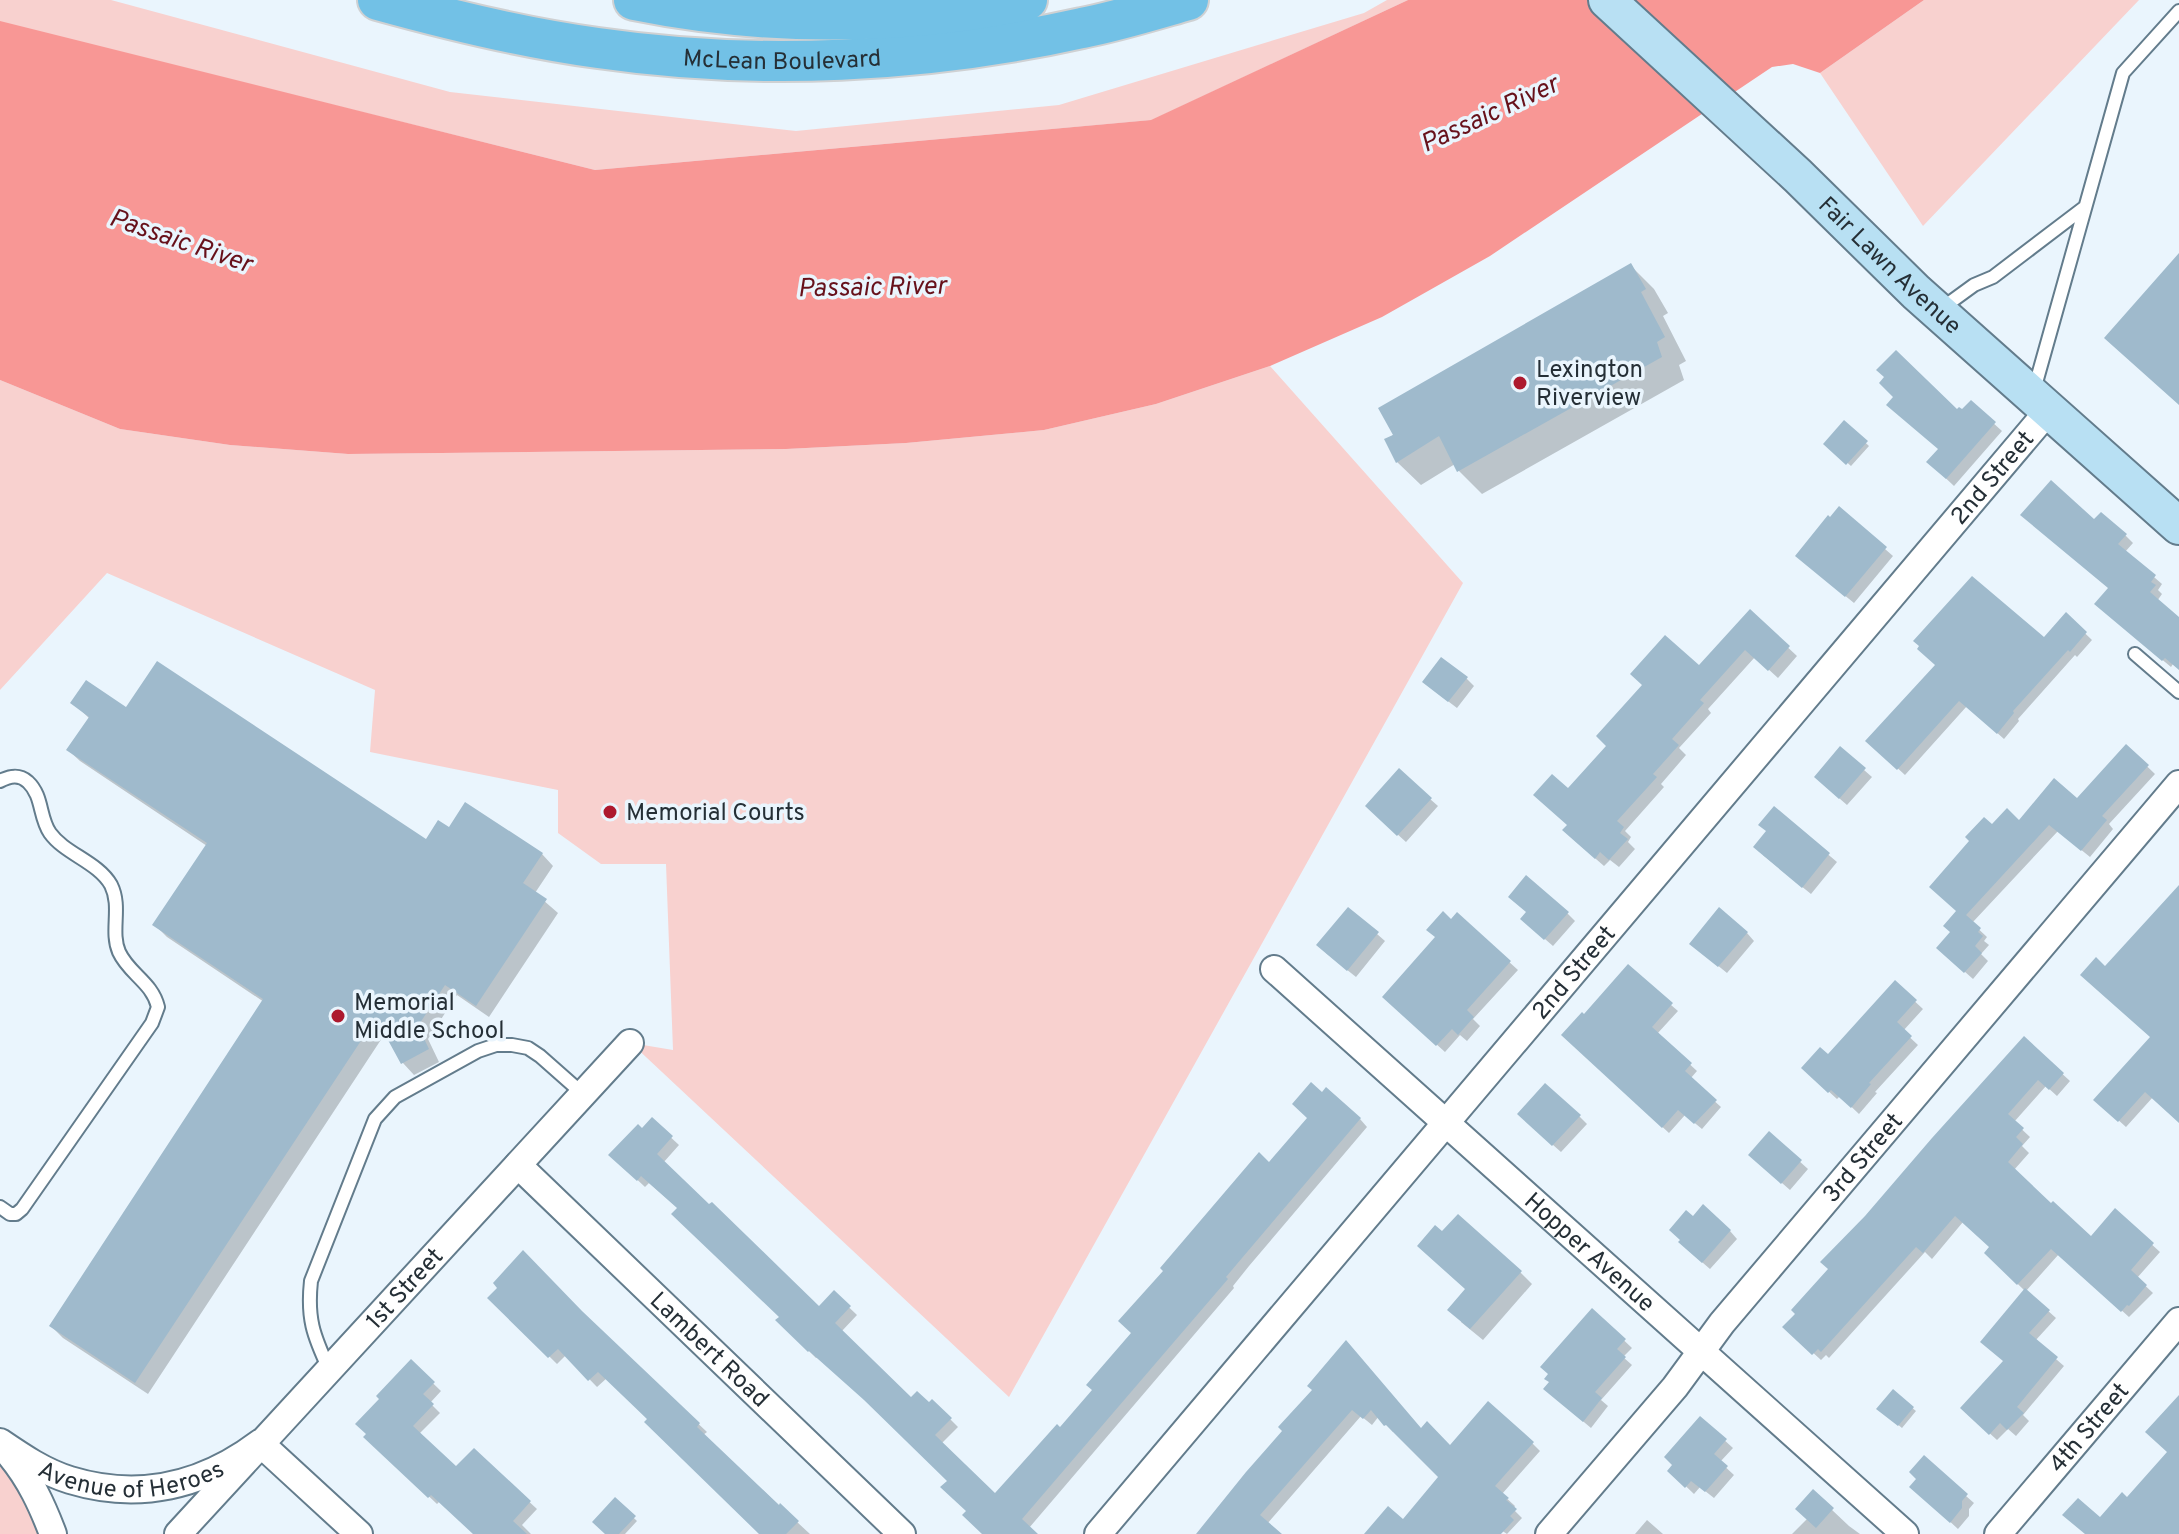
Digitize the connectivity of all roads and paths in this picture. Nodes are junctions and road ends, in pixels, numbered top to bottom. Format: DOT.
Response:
graph roads {
  1 [pos="378,0"];
  2 [pos="634,0"];
  3 [pos="1027,0"];
  4 [pos="1188,0"];
  5 [pos="1607,0"];
  6 [pos="789,9"];
  7 [pos="2179,11"];
  8 [pos="2085,207"];
  9 [pos="1938,311"];
  10 [pos="2041,403"];
  11 [pos="2179,526"];
  12 [pos="2135,654"];
  13 [pos="2179,692"];
  14 [pos="0,781"];
  15 [pos="2179,784"];
  16 [pos="1274,969"];
  17 [pos="630,1043"];
  18 [pos="583,1094"];
  19 [pos="1445,1123"];
  20 [pos="518,1165"];
  21 [pos="0,1207"];
  22 [pos="2179,1321"];
  23 [pos="1701,1351"];
  24 [pos="329,1369"];
  25 [pos="0,1443"];
  26 [pos="260,1443"];
  27 [pos="53,1534"];
  28 [pos="178,1534"];
  29 [pos="359,1534"];
  30 [pos="902,1534"];
  31 [pos="1098,1534"];
  32 [pos="1549,1534"];
  33 [pos="1905,1534"];
  34 [pos="1998,1534"];
  1 -- 4 [label="main road, McLean Boulevard"];
  2 -- 6 [label="main road, McLean Boulevard"];
  3 -- 6 [label="main road, McLean Boulevard"];
  5 -- 9 [label="main road, Fair Lawn Avenue"];
  7 -- 8 [label="lane"];
  8 -- 9 [label="lane"];
  8 -- 10 [label="lane"];
  9 -- 10 [label="main road, Fair Lawn Avenue"];
  10 -- 11 [label="main road, Fair Lawn Avenue"];
  10 -- 19 [label="street, 2nd Street"];
  12 -- 13 [label="lane"];
  14 -- 21 [label="lane"];
  15 -- 23 [label="street, 3rd Street"];
  16 -- 19 [label="street, Hopper Avenue"];
  17 -- 18 [label="street, 1st Street"];
  18 -- 20 [label="street, 1st Street"];
  18 -- 24 [label="lane"];
  19 -- 23 [label="street, Hopper Avenue"];
  19 -- 31 [label="street, 2nd Street"];
  20 -- 24 [label="street, 1st Street"];
  20 -- 30 [label="street, Lambert Road"];
  22 -- 34 [label="street, 4th Street"];
  23 -- 32 [label="street, 3rd Street"];
  23 -- 33 [label="street, Hopper Avenue"];
  24 -- 26 [label="street, 1st Street"];
  25 -- 26 [label="street, Avenue of Heroes"];
  25 -- 27 [label="street, Avenue of Heroes"];
  26 -- 28 [label="street, 1st Street"];
  26 -- 29 [label="street"];
}
